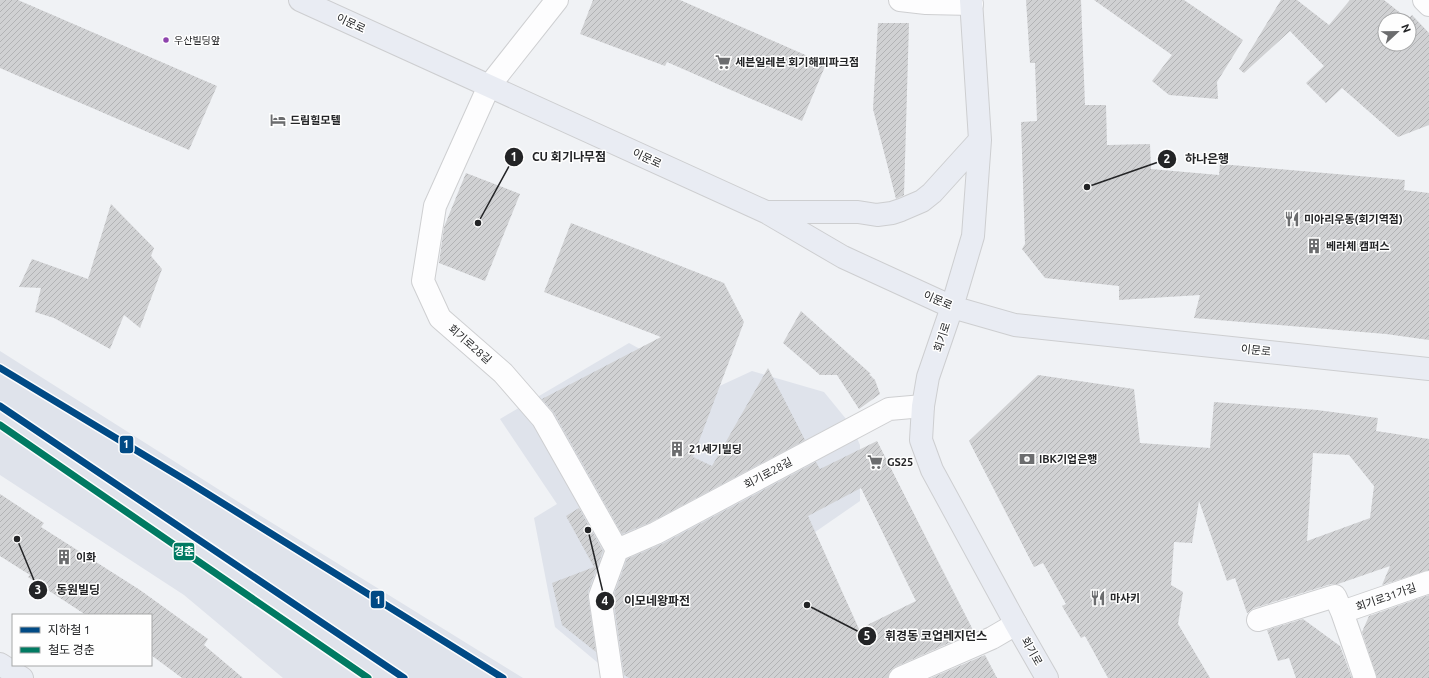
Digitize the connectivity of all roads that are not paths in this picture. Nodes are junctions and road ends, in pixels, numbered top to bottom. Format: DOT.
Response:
graph roads {
  1 [pos="300,0"];
  2 [pos="557,0"];
  3 [pos="900,0"];
  4 [pos="1424,0"];
  5 [pos="972,2"];
  6 [pos="1429,4"];
  7 [pos="489,86"];
  8 [pos="980,140"];
  9 [pos="766,212"];
  10 [pos="952,306"];
  11 [pos="1429,369"];
  12 [pos="923,406"];
  13 [pos="617,550"];
  14 [pos="1429,582"];
  15 [pos="1342,612"];
  16 [pos="1258,620"];
  17 [pos="1016,624"];
  18 [pos="0,664"];
  19 [pos="22,678"];
  20 [pos="612,678"];
  21 [pos="900,678"];
  22 [pos="1047,678"];
  23 [pos="1365,678"];
  1 -- 7 [label="main road, 이문로"];
  2 -- 7 [label="street"];
  3 -- 5 [label="street, 회기로"];
  4 -- 6 [label="street"];
  5 -- 8 [label="main road, 회기로"];
  7 -- 9 [label="main road, 이문로"];
  7 -- 13 [label="street, 회기로28길"];
  8 -- 9 [label="main road"];
  8 -- 10 [label="main road, 회기로"];
  9 -- 10 [label="main road, 이문로"];
  10 -- 11 [label="main road, 이문로"];
  10 -- 12 [label="main road, 회기로"];
  12 -- 13 [label="street, 회기로28길"];
  12 -- 17 [label="main road, 회기로"];
  13 -- 20 [label="street"];
  14 -- 15 [label="street, 회기로31가길"];
  15 -- 16 [label="street, 회기로31가길"];
  15 -- 23 [label="street, 회기로31가길"];
  17 -- 21 [label="street, 회기로"];
  17 -- 22 [label="main road, 회기로"];
  18 -- 19 [label="main road"];
}
